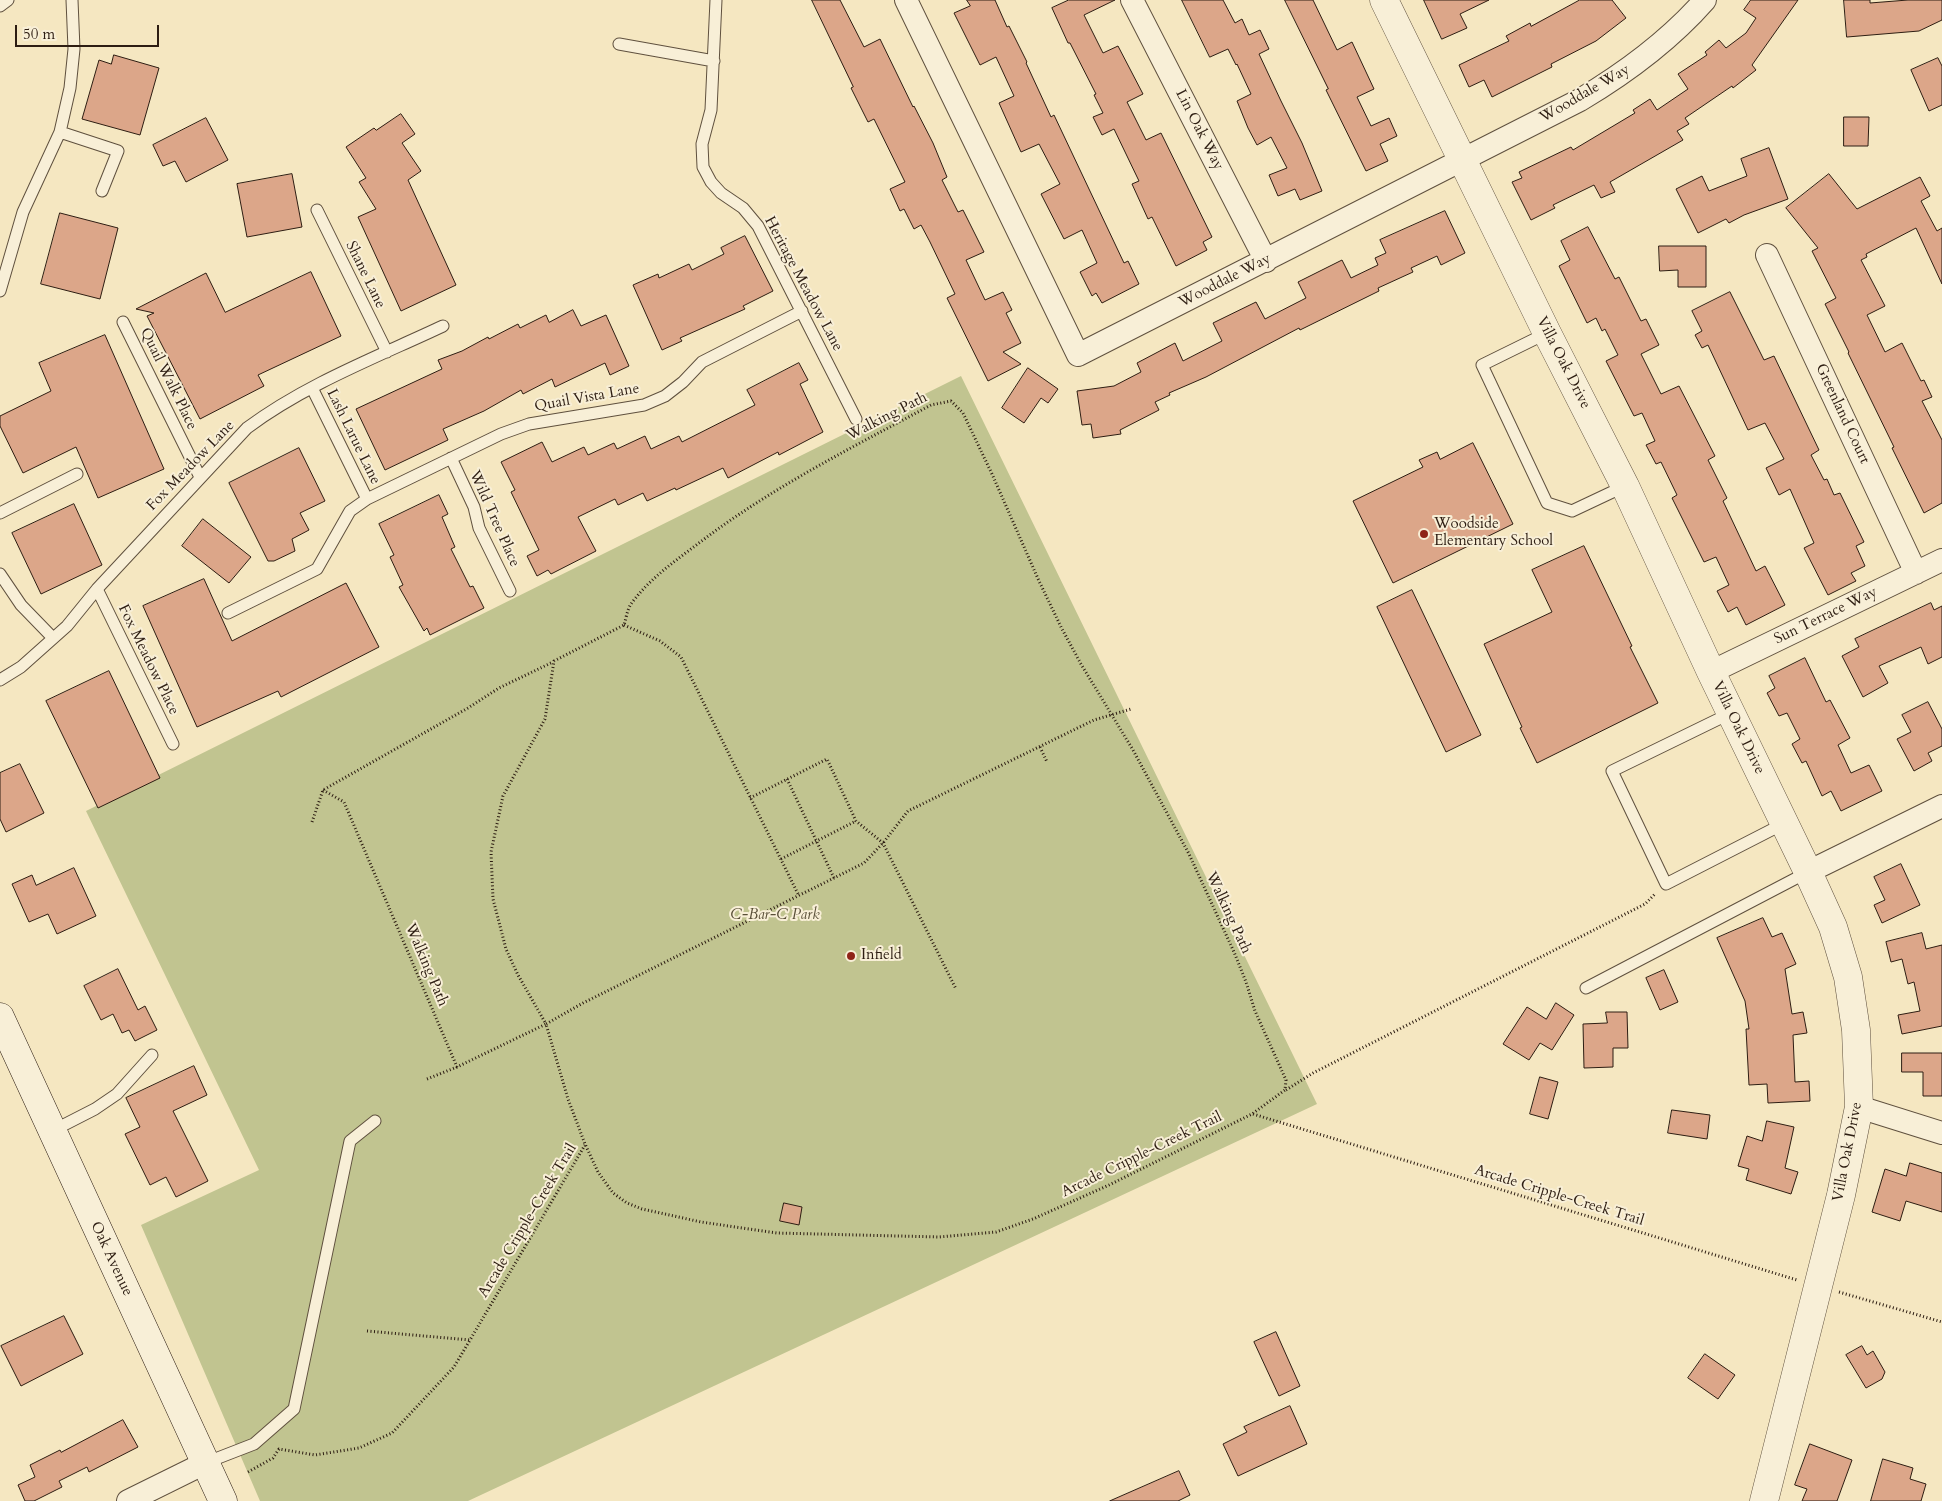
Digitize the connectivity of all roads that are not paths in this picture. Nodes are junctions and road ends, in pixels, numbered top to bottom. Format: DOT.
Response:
graph roads {
  1 [pos="8,0"];
  2 [pos="72,0"];
  3 [pos="716,0"];
  4 [pos="906,0"];
  5 [pos="1132,0"];
  6 [pos="1384,0"];
  7 [pos="1705,0"];
  8 [pos="0,6"];
  9 [pos="619,44"];
  10 [pos="714,61"];
  11 [pos="60,132"];
  12 [pos="1462,160"];
  13 [pos="102,191"];
  14 [pos="317,210"];
  15 [pos="1767,255"];
  16 [pos="1266,261"];
  17 [pos="0,291"];
  18 [pos="802,311"];
  19 [pos="123,322"];
  20 [pos="444,326"];
  21 [pos="1547,333"];
  22 [pos="387,352"];
  23 [pos="312,388"];
  24 [pos="856,418"];
  25 [pos="451,458"];
  26 [pos="77,474"];
  27 [pos="200,477"];
  28 [pos="1625,486"];
  29 [pos="367,499"];
  30 [pos="0,513"];
  31 [pos="1942,560"];
  32 [pos="1916,573"];
  33 [pos="0,574"];
  34 [pos="97,589"];
  35 [pos="510,591"];
  36 [pos="228,614"];
  37 [pos="53,638"];
  38 [pos="1711,672"];
  39 [pos="0,680"];
  40 [pos="1731,713"];
  41 [pos="173,744"];
  42 [pos="1942,806"];
  43 [pos="1784,823"];
  44 [pos="1808,872"];
  45 [pos="1586,988"];
  46 [pos="0,1017"];
  47 [pos="152,1055"];
  48 [pos="1859,1107"];
  49 [pos="375,1121"];
  50 [pos="52,1131"];
  51 [pos="1942,1133"];
  52 [pos="205,1463"];
  53 [pos="128,1501"];
  54 [pos="222,1501"];
  55 [pos="1764,1501"];
  1 -- 8 [label="lane"];
  2 -- 11 [label="lane"];
  3 -- 10 [label="lane, Heritage Meadow Lane"];
  4 -- 16 [label="street, Wooddale Way"];
  5 -- 16 [label="street, Lin Oak Way"];
  6 -- 12 [label="street, Villa Oak Drive"];
  7 -- 12 [label="street, Wooddale Way"];
  9 -- 10 [label="lane"];
  10 -- 18 [label="lane, Heritage Meadow Lane"];
  11 -- 13 [label="lane"];
  11 -- 17 [label="lane"];
  12 -- 16 [label="street, Wooddale Way"];
  12 -- 21 [label="street, Villa Oak Drive"];
  14 -- 22 [label="lane, Shane Lane"];
  15 -- 32 [label="street, Greenland Court"];
  18 -- 24 [label="lane, Heritage Meadow Lane"];
  18 -- 25 [label="lane, Quail Vista Lane"];
  19 -- 27 [label="lane, Quail Walk Place"];
  20 -- 22 [label="lane, Fox Meadow Lane"];
  21 -- 28 [label="street, Villa Oak Drive"];
  21 -- 28 [label="lane"];
  22 -- 23 [label="lane, Fox Meadow Lane"];
  23 -- 27 [label="lane, Fox Meadow Lane"];
  23 -- 29 [label="lane, Lash Larue Lane"];
  25 -- 29 [label="lane, Quail Vista Lane"];
  25 -- 35 [label="lane, Wild Tree Place"];
  26 -- 30 [label="lane"];
  27 -- 34 [label="lane, Fox Meadow Lane"];
  28 -- 38 [label="street, Villa Oak Drive"];
  29 -- 36 [label="lane, Quail Vista Lane"];
  31 -- 32 [label="street, Sun Terrace Way"];
  32 -- 38 [label="street, Sun Terrace Way"];
  33 -- 37 [label="lane"];
  34 -- 37 [label="lane, Fox Meadow Lane"];
  34 -- 41 [label="lane, Fox Meadow Place"];
  37 -- 39 [label="lane, Fox Meadow Lane"];
  38 -- 40 [label="street, Villa Oak Drive"];
  40 -- 43 [label="street, Villa Oak Drive"];
  40 -- 43 [label="lane"];
  42 -- 44 [label="street"];
  43 -- 44 [label="street, Villa Oak Drive"];
  44 -- 45 [label="lane"];
  44 -- 48 [label="street, Villa Oak Drive"];
  46 -- 50 [label="street, Oak Avenue"];
  47 -- 50 [label="lane"];
  48 -- 51 [label="street"];
  48 -- 55 [label="street, Villa Oak Drive"];
  49 -- 52 [label="lane"];
  50 -- 52 [label="street, Oak Avenue"];
  52 -- 53 [label="street"];
  52 -- 54 [label="street, Oak Avenue"];
}
